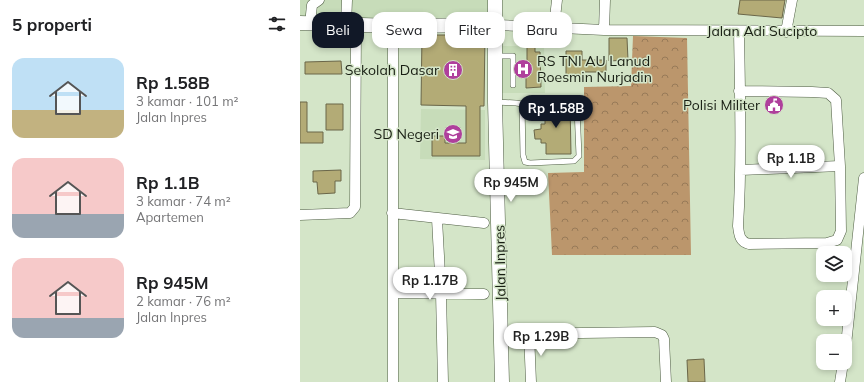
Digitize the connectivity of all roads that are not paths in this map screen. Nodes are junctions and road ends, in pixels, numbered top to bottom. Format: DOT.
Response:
graph roads {
  1 [pos="319,0"];
  2 [pos="347,0"];
  3 [pos="495,0"];
  4 [pos="556,0"];
  5 [pos="605,0"];
  6 [pos="792,0"];
  7 [pos="349,12"];
  8 [pos="496,12"];
  9 [pos="555,12"];
  10 [pos="305,23"];
  11 [pos="572,28"];
  12 [pos="604,30"];
  13 [pos="739,31"];
  14 [pos="864,31"];
  15 [pos="786,32"];
  16 [pos="352,48"];
  17 [pos="393,48"];
  18 [pos="496,48"];
  19 [pos="496,56"];
  20 [pos="513,85"];
  21 [pos="740,91"];
  22 [pos="495,102"];
  23 [pos="577,108"];
  24 [pos="840,166"];
  25 [pos="741,170"];
  26 [pos="864,178"];
  27 [pos="392,213"];
  28 [pos="300,215"];
  29 [pos="437,219"];
  30 [pos="484,223"];
  31 [pos="394,293"];
  32 [pos="441,293"];
  33 [pos="484,294"];
  34 [pos="529,333"];
  35 [pos="501,334"];
  36 [pos="847,334"];
  37 [pos="842,370"];
  38 [pos="393,382"];
  39 [pos="443,382"];
  40 [pos="502,382"];
  41 [pos="531,382"];
  42 [pos="666,382"];
  43 [pos="840,382"];
  1 -- 10 [label="street"];
  2 -- 7 [label="street"];
  3 -- 8 [label="main road, Jalan Inpres"];
  4 -- 9 [label="street"];
  5 -- 12 [label="street"];
  6 -- 15 [label="street"];
  11 -- 12 [label="street, Jalan Adi Sucipto"];
  12 -- 13 [label="street, Jalan Adi Sucipto"];
  13 -- 15 [label="street, Jalan Adi Sucipto"];
  13 -- 21 [label="street"];
  14 -- 15 [label="street, Jalan Adi Sucipto"];
  16 -- 28 [label="street"];
  17 -- 27 [label="street"];
  18 -- 19 [label="main road, Jalan Inpres"];
  19 -- 20 [label="lane"];
  19 -- 22 [label="main road, Jalan Inpres"];
  21 -- 24 [label="street"];
  21 -- 25 [label="street"];
  22 -- 23 [label="lane"];
  22 -- 35 [label="main road, Jalan Inpres"];
  24 -- 25 [label="street"];
  24 -- 25 [label="street"];
  26 -- 36 [label="street"];
  27 -- 29 [label="street"];
  27 -- 31 [label="street"];
  29 -- 30 [label="street"];
  29 -- 32 [label="street"];
  31 -- 32 [label="street"];
  31 -- 38 [label="street"];
  32 -- 33 [label="street"];
  32 -- 39 [label="street"];
  34 -- 35 [label="street"];
  34 -- 41 [label="street"];
  34 -- 42 [label="street"];
  35 -- 40 [label="main road, Jalan Inpres"];
  37 -- 43 [label="street"];
}
